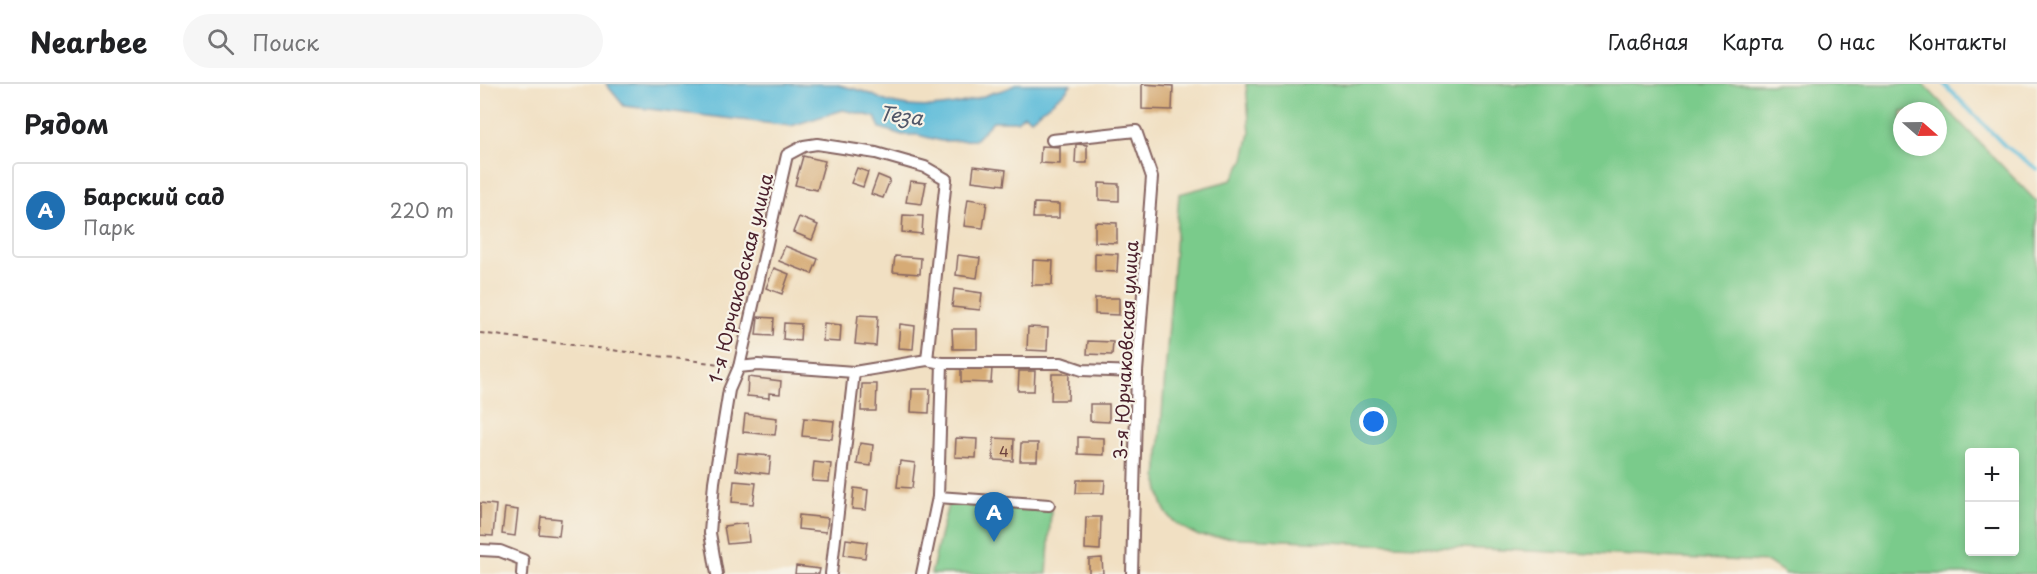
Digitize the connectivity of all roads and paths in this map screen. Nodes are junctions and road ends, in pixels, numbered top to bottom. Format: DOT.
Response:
graph roads {
  1 [pos="1052,140"];
  2 [pos="480,333"];
  3 [pos="927,360"];
  4 [pos="942,363"];
  5 [pos="739,367"];
  6 [pos="854,372"];
  7 [pos="1137,372"];
  8 [pos="938,497"];
  9 [pos="1049,505"];
  10 [pos="480,550"];
  11 [pos="522,574"];
  12 [pos="717,574"];
  13 [pos="831,574"];
  14 [pos="922,574"];
  15 [pos="1132,574"];
  1 -- 7 [label="street, 3-я Юрчаковская улица"];
  2 -- 5 [label="path"];
  3 -- 4 [label="street"];
  3 -- 5 [label="street, 1-я Юрчаковская улица"];
  3 -- 6 [label="street"];
  4 -- 7 [label="street"];
  4 -- 8 [label="street"];
  5 -- 6 [label="street"];
  5 -- 12 [label="street, 1-я Юрчаковская улица"];
  6 -- 13 [label="street"];
  7 -- 15 [label="street, 3-я Юрчаковская улица"];
  8 -- 9 [label="street"];
  8 -- 14 [label="street"];
  10 -- 11 [label="street"];
}
